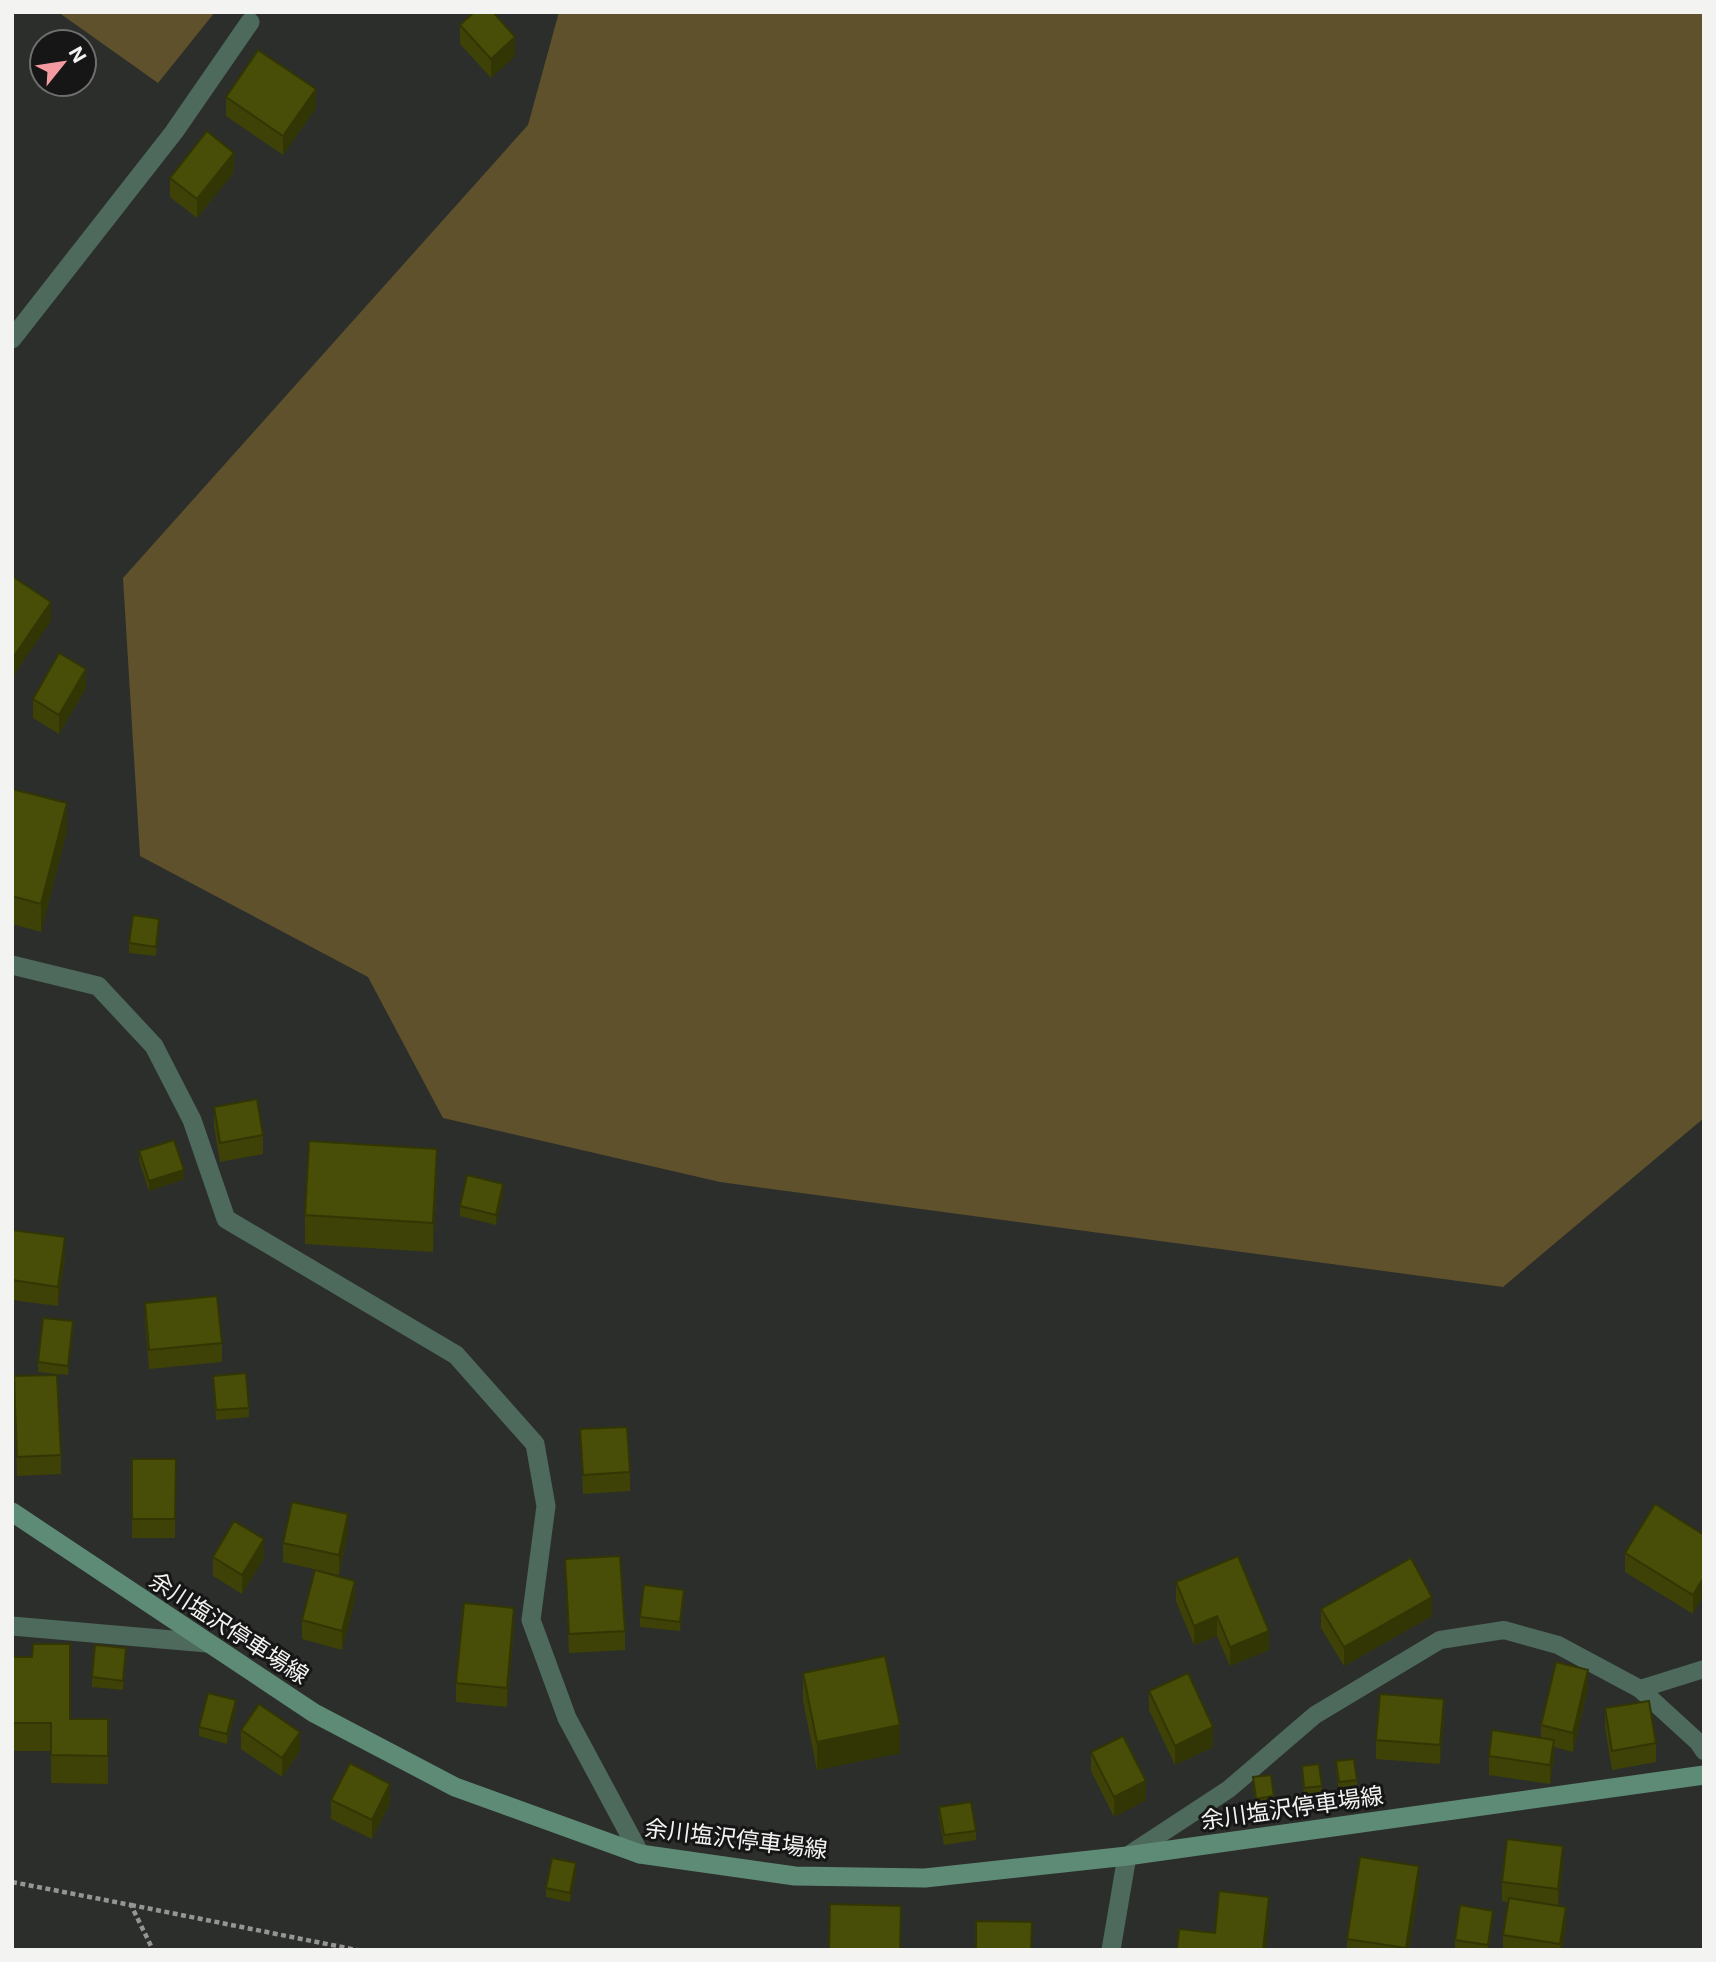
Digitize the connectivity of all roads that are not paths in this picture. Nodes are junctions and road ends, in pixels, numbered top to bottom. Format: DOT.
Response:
graph roads {
  1 [pos="250,22"];
  2 [pos="12,339"];
  3 [pos="12,965"];
  4 [pos="12,1512"];
  5 [pos="12,1626"];
  6 [pos="207,1643"];
  7 [pos="1704,1669"];
  8 [pos="1640,1689"];
  9 [pos="1704,1751"];
  10 [pos="1704,1775"];
  11 [pos="640,1854"];
  12 [pos="1127,1856"];
  13 [pos="1111,1950"];
  1 -- 2 [label="street"];
  3 -- 11 [label="street"];
  4 -- 6 [label="main road, 余川塩沢停車場線"];
  5 -- 6 [label="street"];
  6 -- 11 [label="main road, 余川塩沢停車場線"];
  7 -- 8 [label="lane"];
  8 -- 9 [label="lane"];
  8 -- 12 [label="lane"];
  10 -- 12 [label="main road, 余川塩沢停車場線"];
  11 -- 12 [label="main road, 余川塩沢停車場線"];
  12 -- 13 [label="street"];
}
